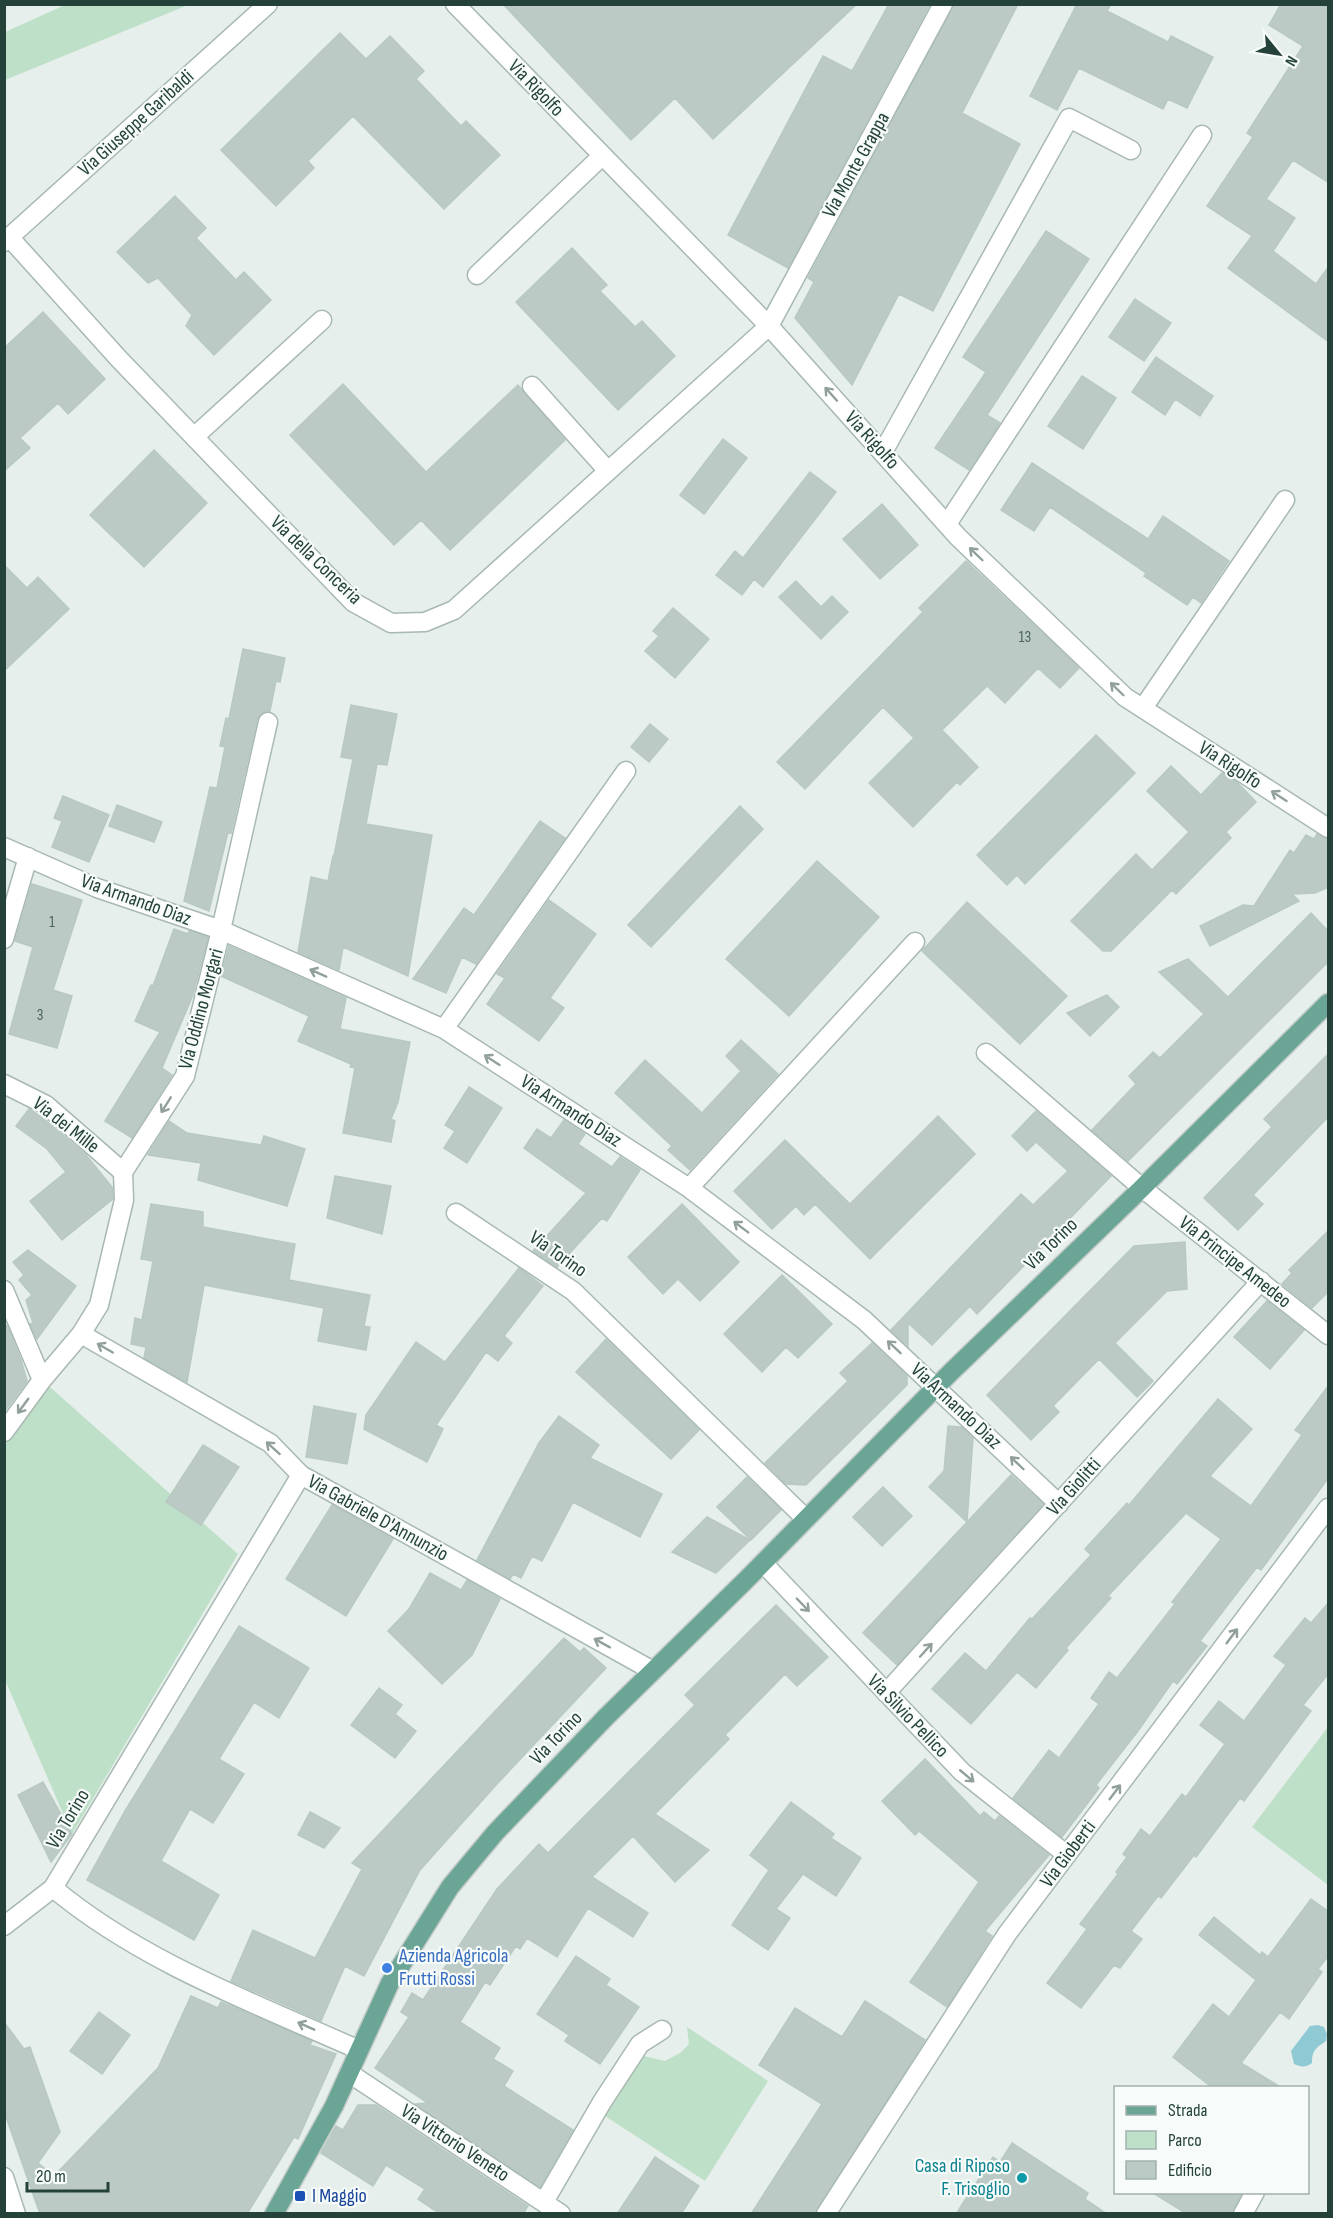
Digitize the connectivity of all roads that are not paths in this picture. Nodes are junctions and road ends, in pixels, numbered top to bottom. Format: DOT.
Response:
graph roads {
  1 [pos="268,4"];
  2 [pos="455,4"];
  3 [pos="943,4"];
  4 [pos="1202,135"];
  5 [pos="1131,150"];
  6 [pos="602,156"];
  7 [pos="7,240"];
  8 [pos="477,275"];
  9 [pos="322,320"];
  10 [pos="769,326"];
  11 [pos="532,386"];
  12 [pos="194,437"];
  13 [pos="883,452"];
  14 [pos="608,471"];
  15 [pos="1285,500"];
  16 [pos="946,525"];
  17 [pos="1143,708"];
  18 [pos="268,722"];
  19 [pos="626,771"];
  20 [pos="1329,828"];
  21 [pos="4,847"];
  22 [pos="28,857"];
  23 [pos="221,930"];
  24 [pos="4,939"];
  25 [pos="915,942"];
  26 [pos="1329,1003"];
  27 [pos="444,1029"];
  28 [pos="986,1053"];
  29 [pos="4,1084"];
  30 [pos="123,1172"];
  31 [pos="689,1188"];
  32 [pos="1142,1188"];
  33 [pos="456,1213"];
  34 [pos="1261,1281"];
  35 [pos="4,1290"];
  36 [pos="81,1334"];
  37 [pos="1329,1335"];
  38 [pos="42,1380"];
  39 [pos="937,1387"];
  40 [pos="4,1432"];
  41 [pos="301,1475"];
  42 [pos="1059,1504"];
  43 [pos="1329,1508"];
  44 [pos="806,1519"];
  45 [pos="762,1563"];
  46 [pos="653,1671"];
  47 [pos="886,1693"];
  48 [pos="1067,1855"];
  49 [pos="52,1888"];
  50 [pos="4,1926"];
  51 [pos="662,2030"];
  52 [pos="359,2050"];
  53 [pos="349,2073"];
  54 [pos="4,2177"];
  55 [pos="1255,2194"];
  56 [pos="544,2202"];
  57 [pos="16,2214"];
  58 [pos="274,2214"];
  59 [pos="561,2214"];
  60 [pos="826,2214"];
  61 [pos="1243,2214"];
  1 -- 7 [label="street, Via Giuseppe Garibaldi"];
  2 -- 6 [label="street, Via Rigolfo"];
  3 -- 10 [label="street, Via Monte Grappa"];
  4 -- 16 [label="street"];
  5 -- 13 [label="street"];
  6 -- 8 [label="street"];
  6 -- 10 [label="street, Via Rigolfo"];
  7 -- 12 [label="street, Via della Conceria"];
  9 -- 12 [label="street"];
  13 -- 10 [label="street, Via Rigolfo, one-way"];
  10 -- 14 [label="street, Via della Conceria"];
  11 -- 14 [label="street"];
  12 -- 14 [label="street, Via della Conceria"];
  13 -- 16 [label="street, Via Rigolfo"];
  15 -- 17 [label="street"];
  17 -- 16 [label="street, Via Rigolfo, one-way"];
  20 -- 17 [label="street, Via Rigolfo, one-way"];
  18 -- 23 [label="street, Via Oddino Morgari"];
  19 -- 27 [label="street"];
  21 -- 22 [label="street, Via Armando Diaz"];
  22 -- 23 [label="street, Via Armando Diaz"];
  22 -- 24 [label="street"];
  27 -- 23 [label="street, Via Armando Diaz, one-way"];
  23 -- 30 [label="street, Via Oddino Morgari, one-way"];
  25 -- 31 [label="street"];
  26 -- 32 [label="main road, Via Torino"];
  31 -- 27 [label="street, Via Armando Diaz, one-way"];
  28 -- 32 [label="street, Via Principe Amedeo"];
  29 -- 30 [label="street, Via dei Mille"];
  30 -- 36 [label="street"];
  39 -- 31 [label="street, Via Armando Diaz, one-way"];
  32 -- 34 [label="street, Via Principe Amedeo"];
  32 -- 39 [label="main road, Via Torino"];
  33 -- 44 [label="street, Via Torino"];
  34 -- 37 [label="street, Via Principe Amedeo"];
  34 -- 42 [label="street, Via Giolitti"];
  35 -- 38 [label="street"];
  36 -- 38 [label="street"];
  41 -- 36 [label="street, Via Gabriele D'Annunzio, one-way"];
  38 -- 40 [label="street, one-way"];
  42 -- 39 [label="street, Via Armando Diaz, one-way"];
  39 -- 44 [label="main road, Via Torino"];
  46 -- 41 [label="street, Via Gabriele D'Annunzio, one-way"];
  41 -- 49 [label="street, Via Torino"];
  47 -- 42 [label="street, Via Giolitti, one-way"];
  48 -- 43 [label="street, Via Gioberti, one-way"];
  44 -- 45 [label="main road, Via Torino"];
  45 -- 46 [label="main road, Via Torino"];
  45 -- 47 [label="street, Via Silvio Pellico, one-way"];
  46 -- 52 [label="main road, Via Torino"];
  47 -- 48 [label="street, Via Silvio Pellico, one-way"];
  48 -- 60 [label="street, Via Gioberti"];
  49 -- 50 [label="street"];
  52 -- 49 [label="street, one-way"];
  51 -- 56 [label="street"];
  52 -- 53 [label="main road, Via Torino"];
  53 -- 56 [label="street, Via Vittorio Veneto"];
  53 -- 58 [label="main road, Via Torino"];
  54 -- 57 [label="street"];
  55 -- 61 [label="street"];
  56 -- 59 [label="street, Via Vittorio Veneto"];
}
